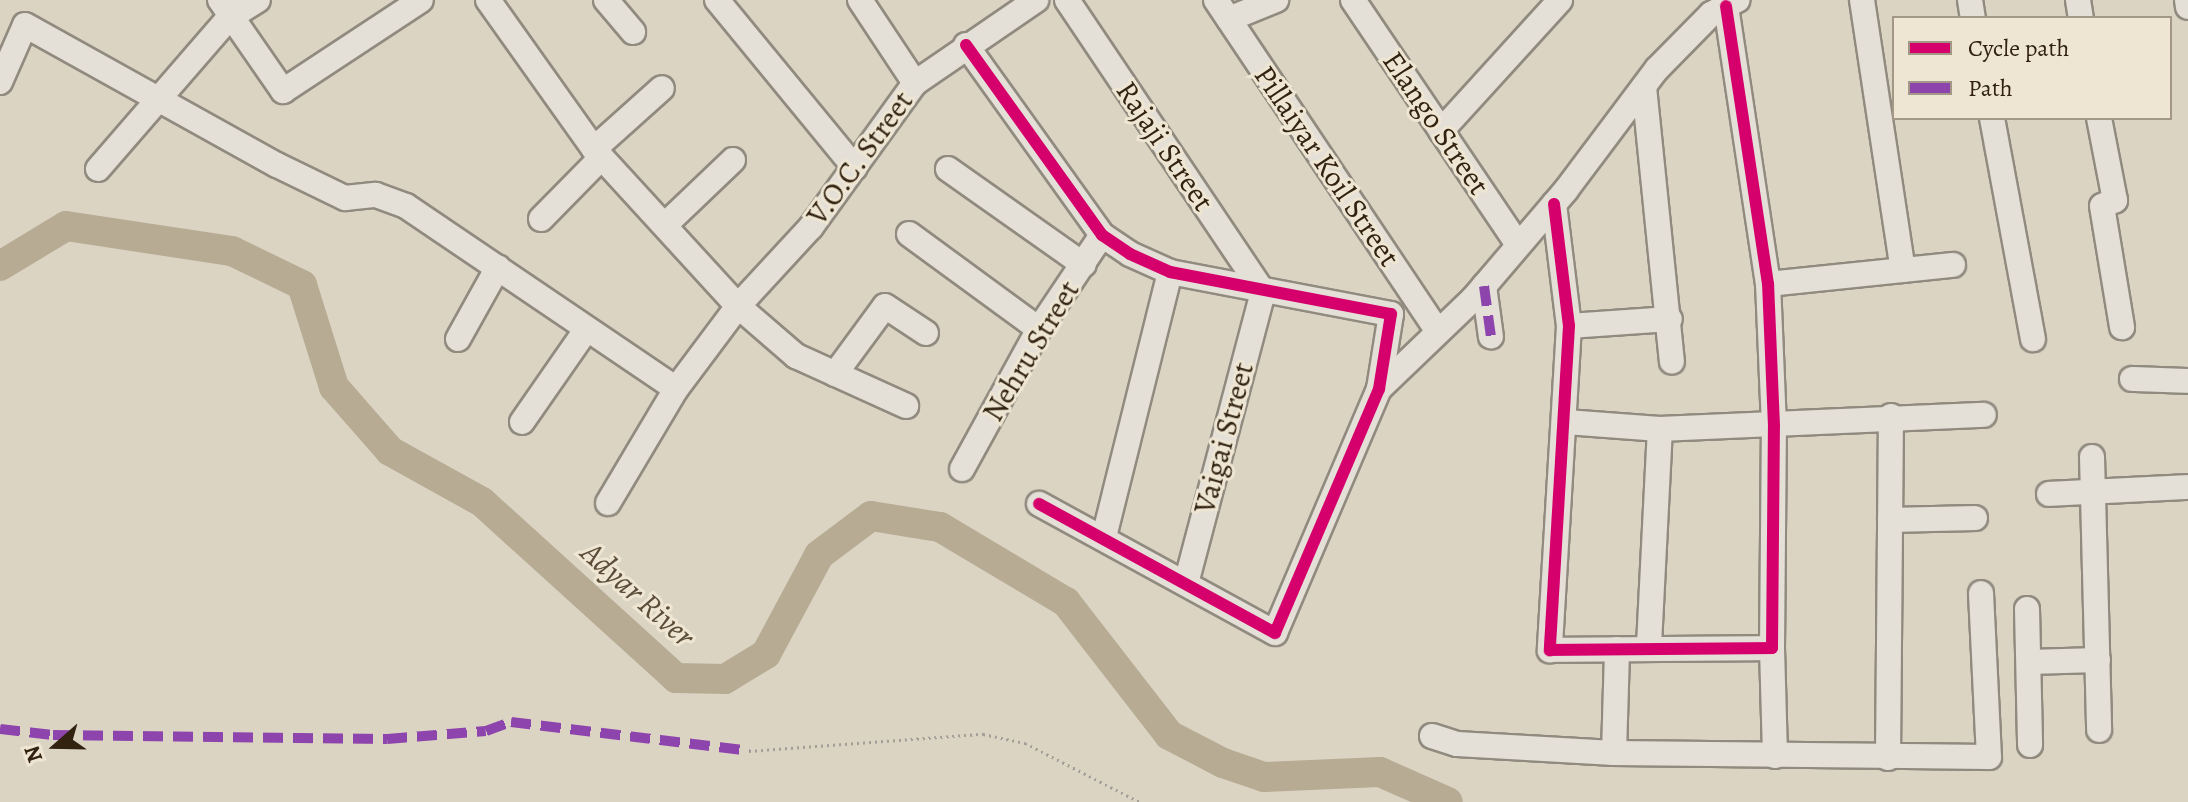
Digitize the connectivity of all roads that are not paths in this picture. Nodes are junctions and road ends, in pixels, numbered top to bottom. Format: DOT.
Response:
graph roads {
  1 [pos="258,0"];
  2 [pos="421,0"];
  3 [pos="606,0"];
  4 [pos="717,0"];
  5 [pos="860,0"];
  6 [pos="1036,0"];
  7 [pos="1067,0"];
  8 [pos="1276,0"];
  9 [pos="1353,0"];
  10 [pos="1560,0"];
  11 [pos="1862,0"];
  12 [pos="2187,0"];
  13 [pos="1732,3"];
  14 [pos="500,4"];
  15 [pos="2188,7"];
  16 [pos="224,9"];
  17 [pos="1223,10"];
  18 [pos="633,32"];
  19 [pos="966,45"];
  20 [pos="0,82"];
  21 [pos="915,83"];
  22 [pos="1644,87"];
  23 [pos="662,88"];
  24 [pos="156,97"];
  25 [pos="1992,120"];
  26 [pos="2099,120"];
  27 [pos="1441,131"];
  28 [pos="598,153"];
  29 [pos="733,160"];
  30 [pos="855,168"];
  31 [pos="98,169"];
  32 [pos="948,169"];
  33 [pos="1554,204"];
  34 [pos="541,219"];
  35 [pos="665,225"];
  36 [pos="909,234"];
  37 [pos="1102,235"];
  38 [pos="1518,245"];
  39 [pos="1084,265"];
  40 [pos="1953,265"];
  41 [pos="498,267"];
  42 [pos="1903,270"];
  43 [pos="1170,272"];
  44 [pos="1768,284"];
  45 [pos="1484,286"];
  46 [pos="1263,292"];
  47 [pos="738,306"];
  48 [pos="1670,319"];
  49 [pos="1569,326"];
  50 [pos="2122,327"];
  51 [pos="1039,329"];
  52 [pos="586,330"];
  53 [pos="1438,331"];
  54 [pos="926,333"];
  55 [pos="1491,337"];
  56 [pos="458,339"];
  57 [pos="2033,339"];
  58 [pos="1672,362"];
  59 [pos="835,374"];
  60 [pos="2132,379"];
  61 [pos="2188,381"];
  62 [pos="676,389"];
  63 [pos="1379,389"];
  64 [pos="906,406"];
  65 [pos="1984,415"];
  66 [pos="1891,416"];
  67 [pos="522,422"];
  68 [pos="1566,422"];
  69 [pos="1774,426"];
  70 [pos="1660,429"];
  71 [pos="2092,457"];
  72 [pos="962,469"];
  73 [pos="2188,487"];
  74 [pos="2095,493"];
  75 [pos="2049,494"];
  76 [pos="608,503"];
  77 [pos="1039,504"];
  78 [pos="1975,518"];
  79 [pos="1890,520"];
  80 [pos="1104,537"];
  81 [pos="1186,583"];
  82 [pos="1981,593"];
  83 [pos="2027,609"];
  84 [pos="1649,645"];
  85 [pos="1772,648"];
  86 [pos="1617,649"];
  87 [pos="2098,660"];
  88 [pos="2029,662"];
  89 [pos="2099,730"];
  90 [pos="1432,736"];
  91 [pos="2030,745"];
  92 [pos="1614,753"];
  93 [pos="1775,756"];
  94 [pos="1888,758"];
  1 -- 16 [label="street"];
  2 -- 16 [label="street"];
  3 -- 18 [label="street"];
  4 -- 30 [label="street"];
  5 -- 21 [label="street"];
  6 -- 19 [label="street, V.O.C. Street"];
  7 -- 46 [label="street, Rajaji Street"];
  8 -- 17 [label="street"];
  9 -- 27 [label="street, Elango Street"];
  10 -- 27 [label="street"];
  11 -- 42 [label="street"];
  12 -- 15 [label="street"];
  13 -- 22 [label="street"];
  13 -- 44 [label="street"];
  14 -- 28 [label="street"];
  16 -- 24 [label="street"];
  17 -- 53 [label="street, Pillaiyar Koil Street"];
  19 -- 21 [label="street, V.O.C. Street"];
  19 -- 37 [label="street"];
  20 -- 24 [label="street"];
  21 -- 30 [label="street, V.O.C. Street"];
  22 -- 33 [label="street"];
  22 -- 48 [label="street"];
  23 -- 28 [label="street"];
  24 -- 31 [label="street"];
  24 -- 41 [label="street"];
  25 -- 57 [label="street"];
  26 -- 50 [label="street"];
  27 -- 38 [label="street, Elango Street"];
  28 -- 34 [label="street"];
  28 -- 35 [label="street"];
  29 -- 35 [label="street"];
  30 -- 47 [label="street, V.O.C. Street"];
  32 -- 39 [label="street"];
  33 -- 38 [label="street"];
  33 -- 49 [label="street"];
  35 -- 47 [label="street"];
  36 -- 51 [label="street"];
  37 -- 39 [label="street, Nehru Street"];
  37 -- 43 [label="street"];
  38 -- 45 [label="street"];
  39 -- 51 [label="street, Nehru Street"];
  40 -- 42 [label="street"];
  41 -- 52 [label="street"];
  41 -- 56 [label="street"];
  42 -- 44 [label="street"];
  43 -- 46 [label="street"];
  43 -- 80 [label="street"];
  44 -- 69 [label="street"];
  45 -- 53 [label="street"];
  45 -- 55 [label="street"];
  46 -- 63 [label="street"];
  46 -- 81 [label="street, Vaigai Street"];
  47 -- 59 [label="street"];
  47 -- 62 [label="street, V.O.C. Street"];
  48 -- 49 [label="street"];
  48 -- 58 [label="street"];
  49 -- 68 [label="street"];
  51 -- 72 [label="street, Nehru Street"];
  52 -- 62 [label="street"];
  52 -- 67 [label="street"];
  53 -- 63 [label="street"];
  54 -- 59 [label="street"];
  59 -- 64 [label="street"];
  60 -- 61 [label="street"];
  62 -- 76 [label="street, V.O.C. Street"];
  63 -- 81 [label="street"];
  65 -- 66 [label="street"];
  66 -- 69 [label="street"];
  66 -- 79 [label="street"];
  68 -- 70 [label="street"];
  68 -- 86 [label="street"];
  69 -- 70 [label="street"];
  69 -- 85 [label="street"];
  70 -- 84 [label="street"];
  71 -- 74 [label="street"];
  73 -- 74 [label="street"];
  74 -- 75 [label="street"];
  74 -- 87 [label="street"];
  77 -- 80 [label="street"];
  78 -- 79 [label="street"];
  79 -- 94 [label="street"];
  80 -- 81 [label="street"];
  82 -- 94 [label="street"];
  83 -- 88 [label="street"];
  84 -- 85 [label="street"];
  84 -- 86 [label="street"];
  85 -- 93 [label="street"];
  86 -- 92 [label="street"];
  87 -- 88 [label="street"];
  87 -- 89 [label="street"];
  88 -- 91 [label="street"];
  90 -- 92 [label="street"];
  92 -- 93 [label="street"];
  93 -- 94 [label="street"];
}
